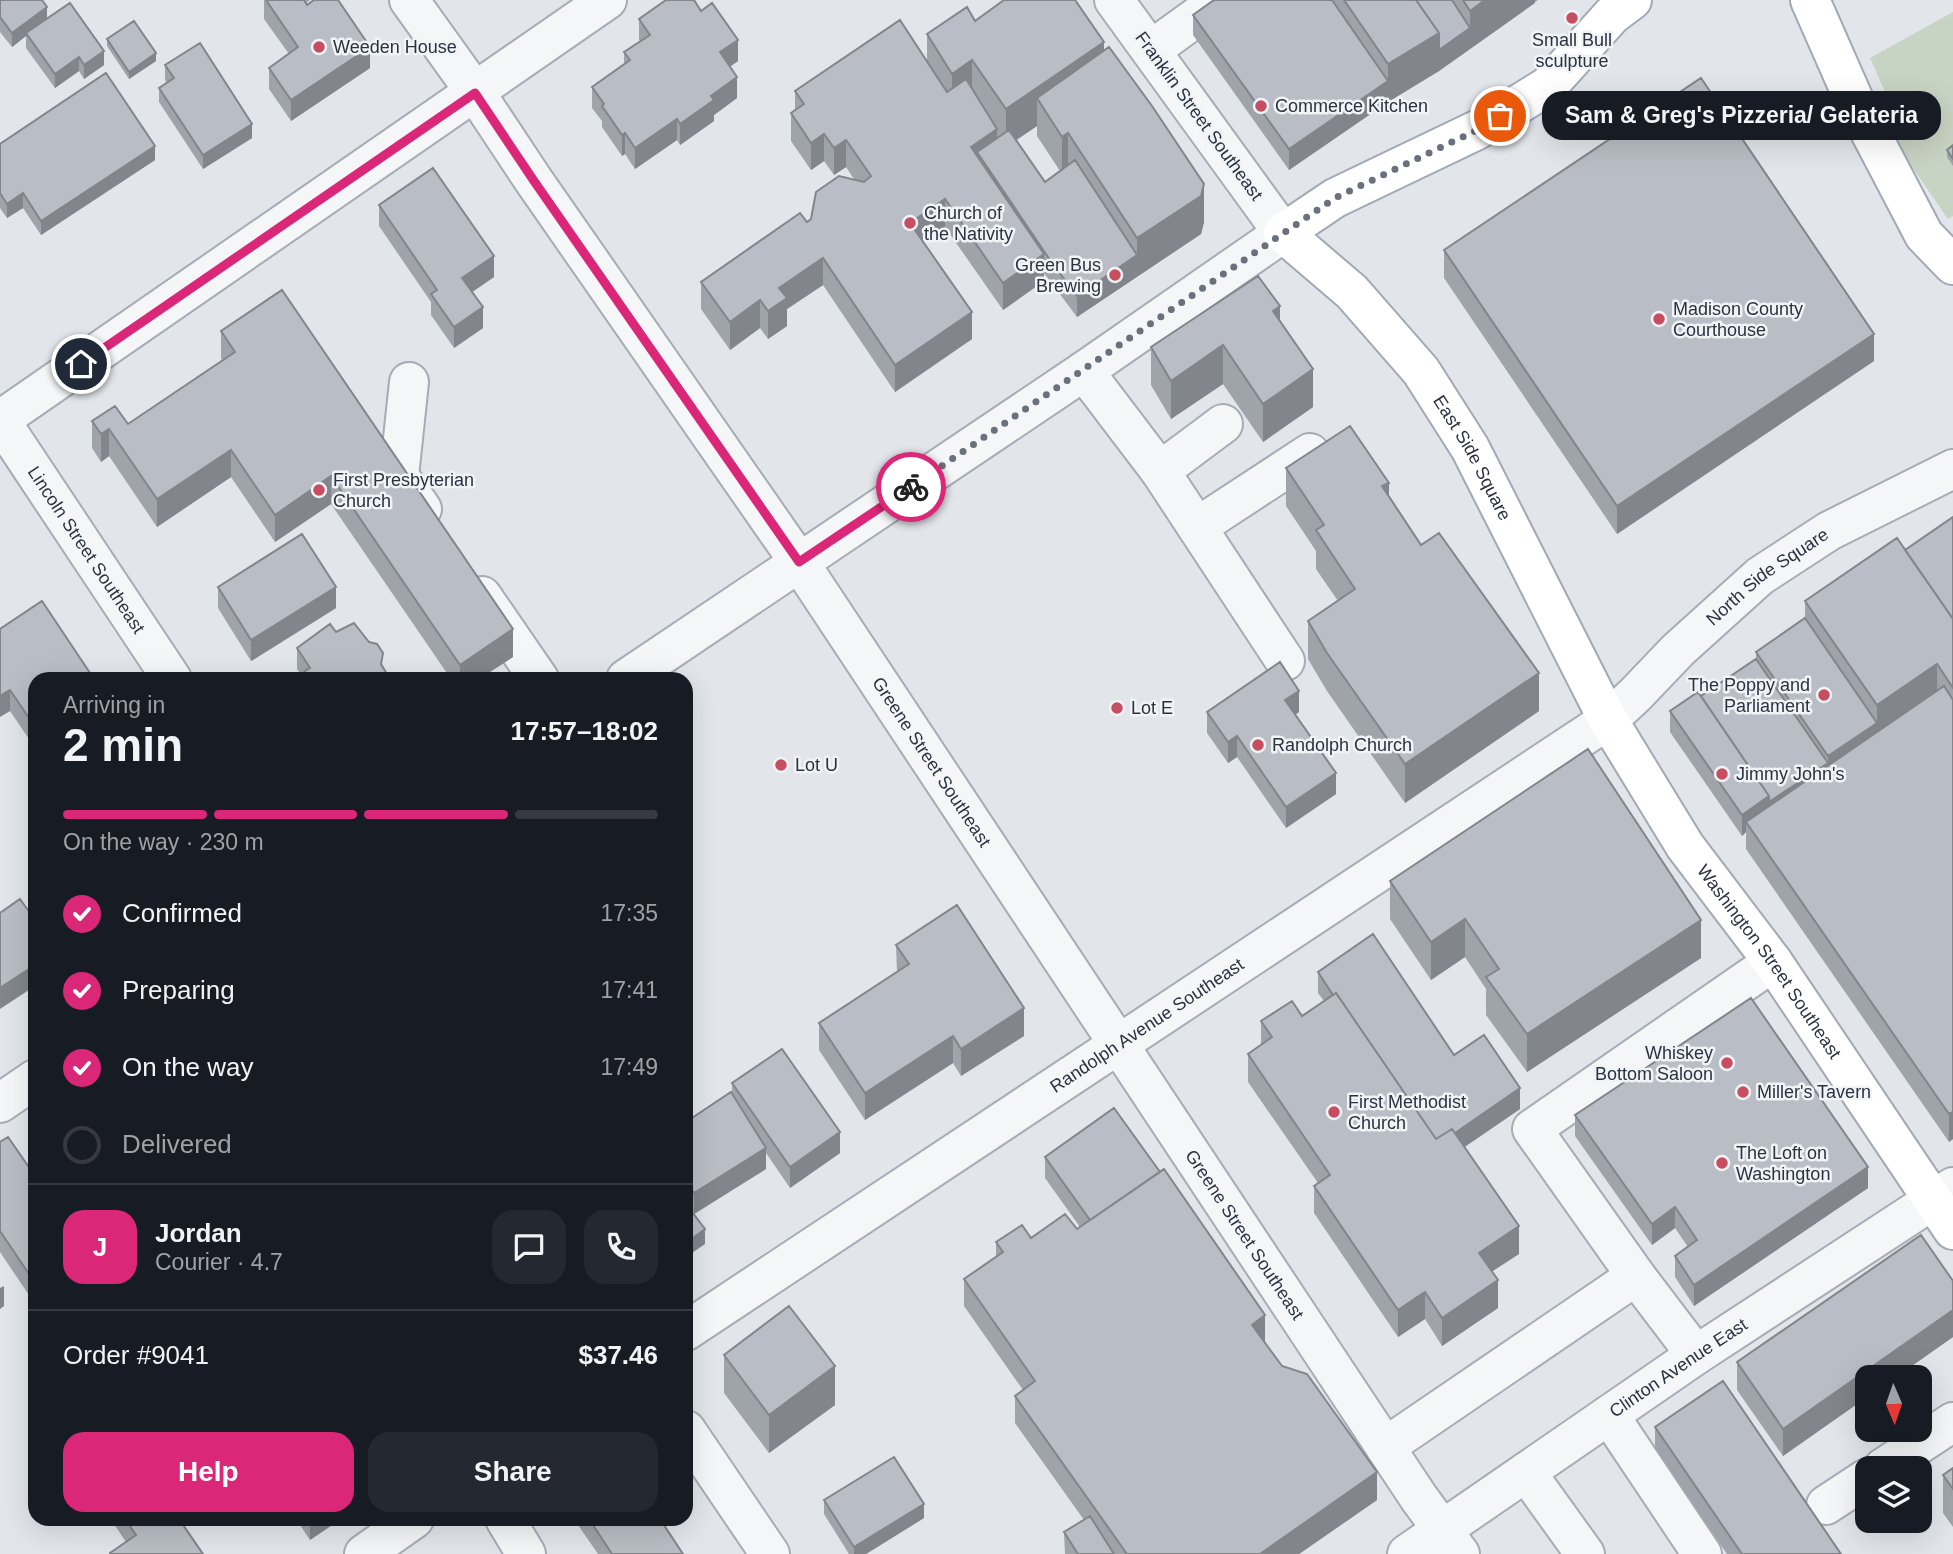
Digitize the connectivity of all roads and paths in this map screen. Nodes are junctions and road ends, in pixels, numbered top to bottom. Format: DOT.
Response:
graph roads {
  1 [pos="409,0"];
  2 [pos="607,0"];
  3 [pos="1114,0"];
  4 [pos="1220,0"];
  5 [pos="1632,0"];
  6 [pos="1810,0"];
  7 [pos="1150,50"];
  8 [pos="475,93"];
  9 [pos="1283,233"];
  10 [pos="1953,265"];
  11 [pos="1084,371"];
  12 [pos="408,382"];
  13 [pos="0,420"];
  14 [pos="1223,424"];
  15 [pos="1310,453"];
  16 [pos="1953,469"];
  17 [pos="1160,471"];
  18 [pos="1197,527"];
  19 [pos="438,532"];
  20 [pos="799,562"];
  21 [pos="461,566"];
  22 [pos="1285,661"];
  23 [pos="167,672"];
  24 [pos="534,672"];
  25 [pos="636,672"];
  26 [pos="1608,720"];
  27 [pos="1773,962"];
  28 [pos="1118,1045"];
  29 [pos="28,1084"];
  30 [pos="0,1102"];
  31 [pos="1946,1206"];
  32 [pos="1636,1276"];
  33 [pos="693,1326"];
  34 [pos="1696,1356"];
  35 [pos="1609,1415"];
  36 [pos="1953,1422"];
  37 [pos="693,1440"];
  38 [pos="1385,1447"];
  39 [pos="1901,1456"];
  40 [pos="1526,1472"];
  41 [pos="1855,1486"];
  42 [pos="1826,1505"];
  43 [pos="404,1526"];
  44 [pos="509,1526"];
  45 [pos="1452,1542"];
  46 [pos="363,1554"];
  47 [pos="526,1554"];
  48 [pos="769,1554"];
  49 [pos="1407,1554"];
  50 [pos="1585,1554"];
  51 [pos="1702,1554"];
  1 -- 8 [label="street, Greene Street Southeast"];
  2 -- 8 [label="street"];
  3 -- 7 [label="street, Franklin Street Southeast"];
  4 -- 7 [label="street"];
  5 -- 9 [label="main road"];
  6 -- 10 [label="main road"];
  7 -- 9 [label="street, Franklin Street Southeast"];
  8 -- 13 [label="street"];
  8 -- 20 [label="street, Greene Street Southeast"];
  9 -- 11 [label="street"];
  9 -- 26 [label="main road, East Side Square"];
  11 -- 17 [label="street"];
  11 -- 20 [label="street"];
  12 -- 19 [label="street"];
  13 -- 23 [label="street, Lincoln Street Southeast"];
  14 -- 17 [label="street"];
  15 -- 18 [label="street"];
  16 -- 26 [label="street, North Side Square"];
  17 -- 18 [label="street"];
  18 -- 22 [label="street"];
  20 -- 25 [label="street"];
  20 -- 28 [label="street, Greene Street Southeast"];
  21 -- 24 [label="street"];
  26 -- 27 [label="main road, Washington Street Southeast"];
  26 -- 28 [label="street, Randolph Avenue Southeast"];
  27 -- 31 [label="main road, Washington Street Southeast"];
  27 -- 32 [label="street"];
  28 -- 33 [label="street, Randolph Avenue Southeast"];
  28 -- 38 [label="street, Greene Street Southeast"];
  29 -- 30 [label="street"];
  31 -- 34 [label="street, Clinton Avenue East"];
  32 -- 34 [label="street"];
  32 -- 38 [label="street"];
  34 -- 35 [label="street, Clinton Avenue East"];
  35 -- 40 [label="street, Clinton Avenue East"];
  35 -- 51 [label="street"];
  36 -- 39 [label="street"];
  37 -- 48 [label="street"];
  38 -- 45 [label="street, Greene Street Southeast"];
  40 -- 45 [label="street, Clinton Avenue East"];
  40 -- 50 [label="street"];
  41 -- 42 [label="street"];
  43 -- 46 [label="street"];
  44 -- 47 [label="street"];
  45 -- 49 [label="street, Clinton Avenue East"];
}
